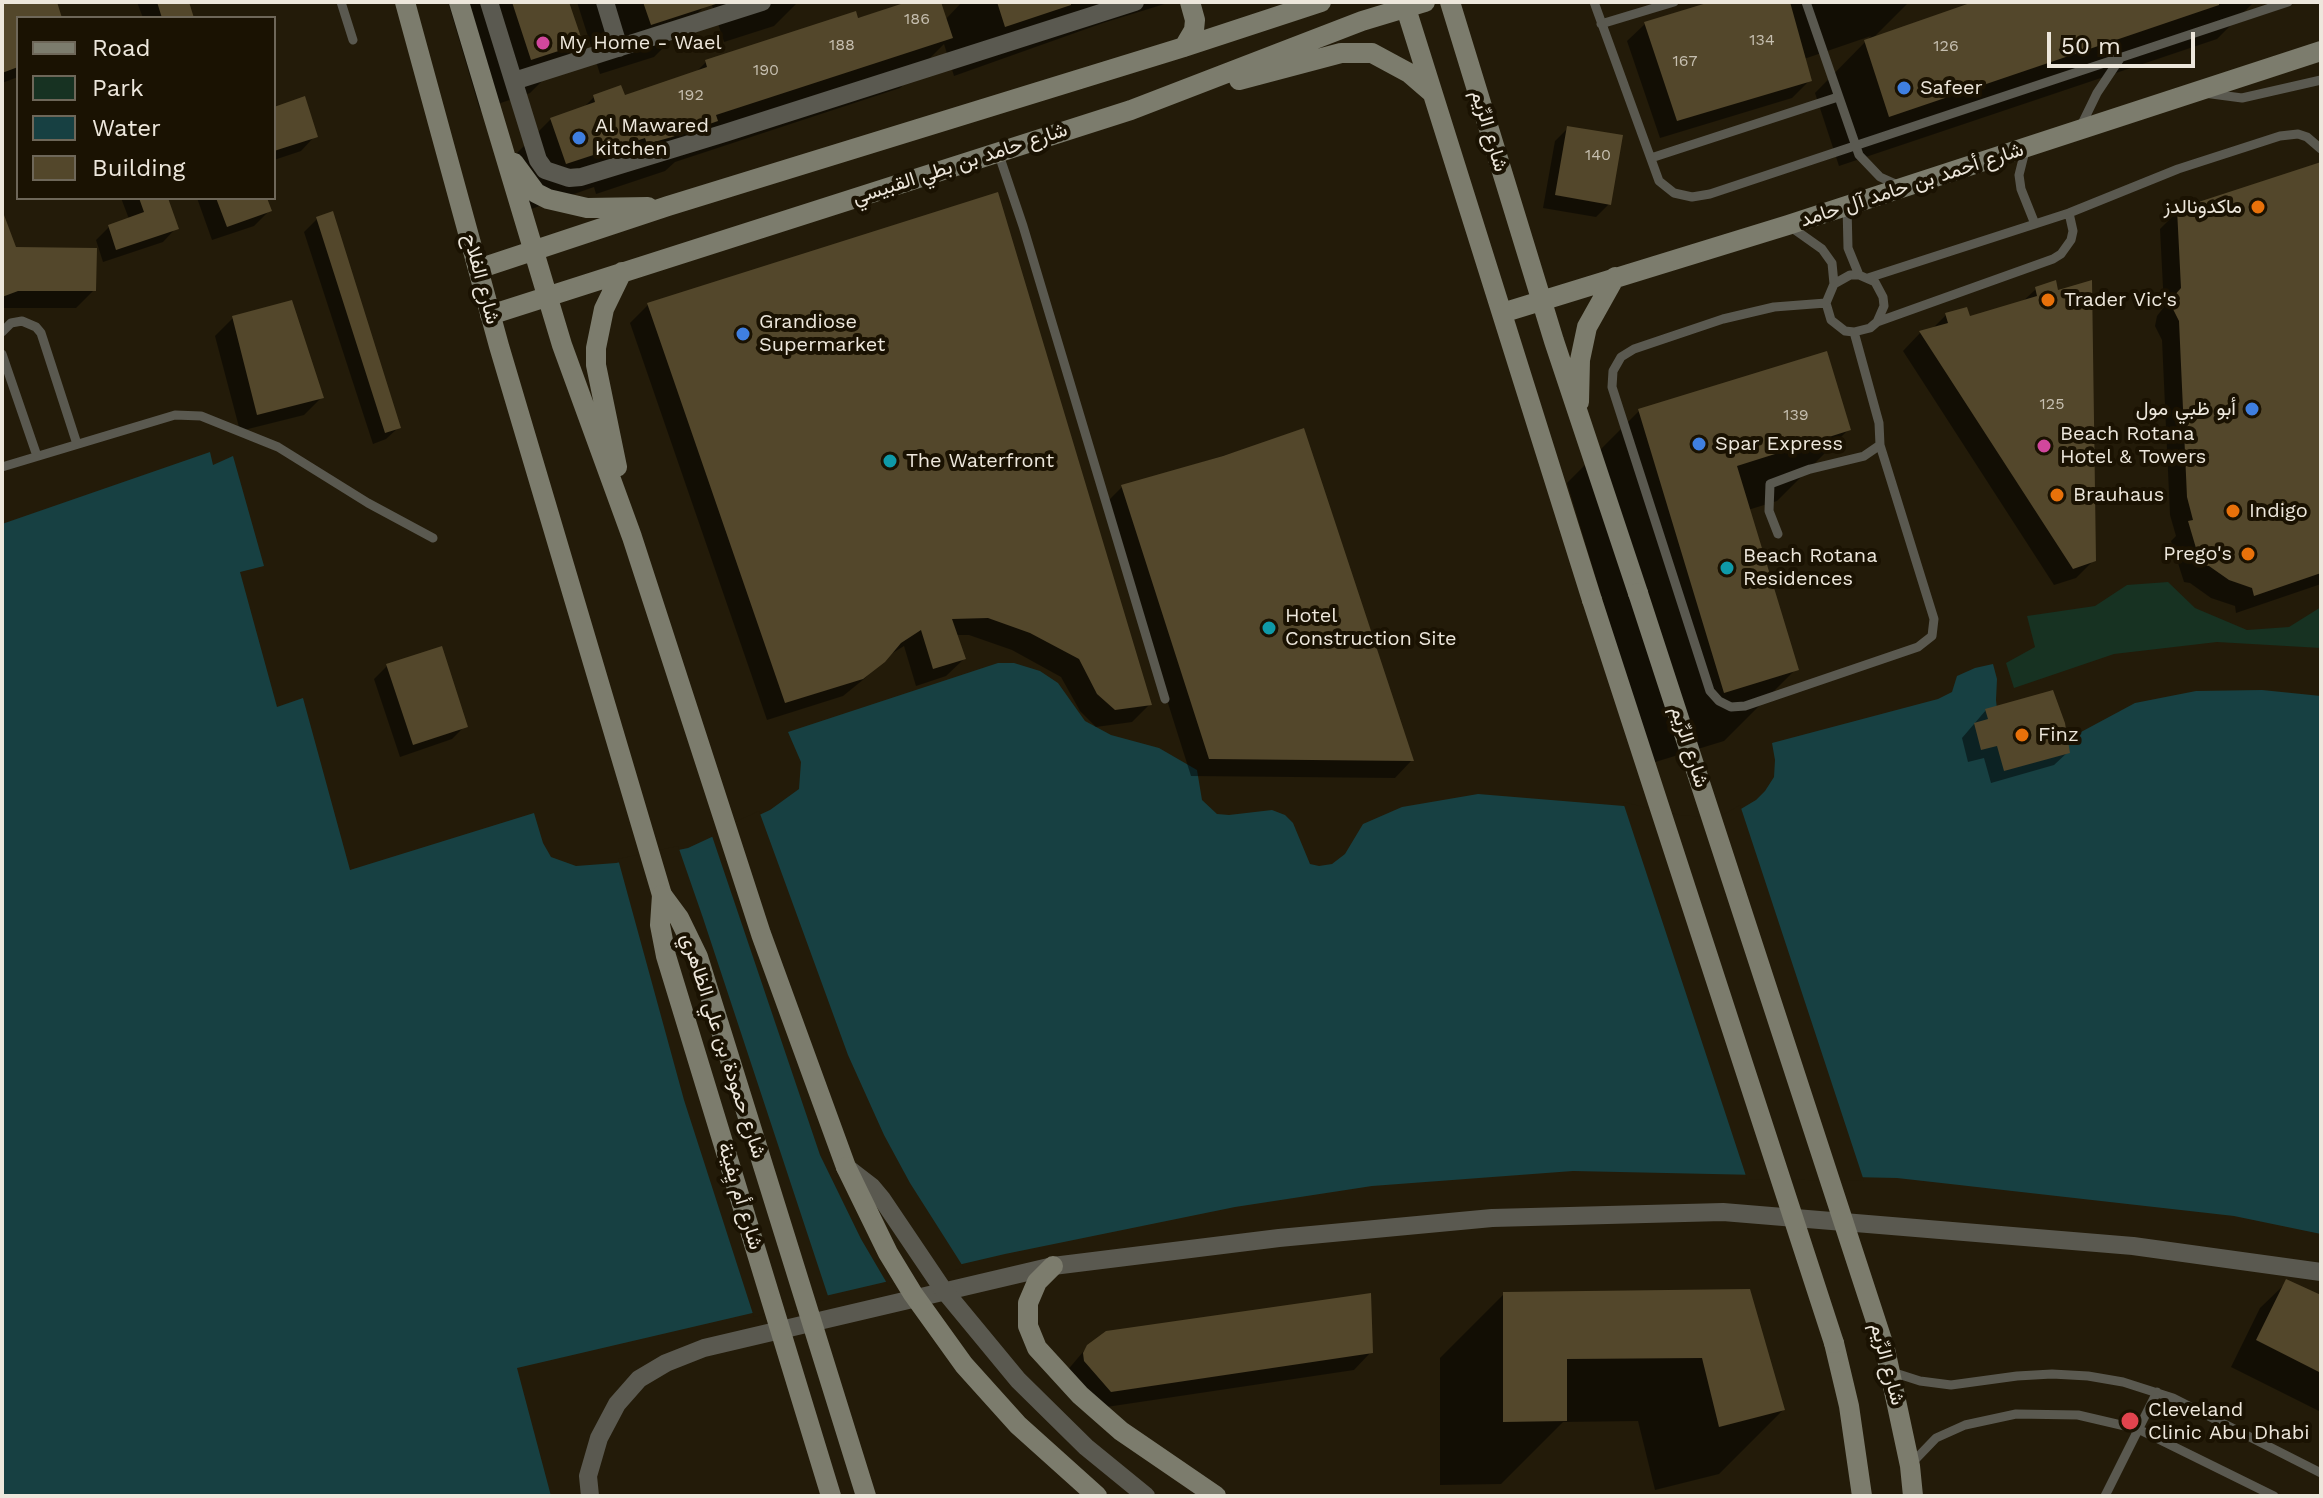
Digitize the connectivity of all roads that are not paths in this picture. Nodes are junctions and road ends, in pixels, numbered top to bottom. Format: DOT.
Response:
graph roads {
  1 [pos="341,2"];
  2 [pos="405,2"];
  3 [pos="459,2"];
  4 [pos="489,2"];
  5 [pos="605,2"];
  6 [pos="1135,2"];
  7 [pos="1190,2"];
  8 [pos="1321,2"];
  9 [pos="1450,2"];
  10 [pos="1594,2"];
  11 [pos="1674,2"];
  12 [pos="1806,2"];
  13 [pos="2288,2"];
  14 [pos="750,4"];
  15 [pos="1411,4"];
  16 [pos="1285,8"];
  17 [pos="1601,24"];
  18 [pos="353,40"];
  19 [pos="1184,47"];
  20 [pos="619,48"];
  21 [pos="2321,51"];
  22 [pos="2121,57"];
  23 [pos="2321,80"];
  24 [pos="514,81"];
  25 [pos="2197,91"];
  26 [pos="1434,95"];
  27 [pos="1838,97"];
  28 [pos="1131,110"];
  29 [pos="2079,131"];
  30 [pos="1854,146"];
  31 [pos="2026,148"];
  32 [pos="2321,149"];
  33 [pos="505,151"];
  34 [pos="998,152"];
  35 [pos="1651,158"];
  36 [pos="1904,187"];
  37 [pos="668,206"];
  38 [pos="1847,206"];
  39 [pos="2069,213"];
  40 [pos="2035,224"];
  41 [pos="1788,225"];
  42 [pos="535,252"];
  43 [pos="478,269"];
  44 [pos="622,272"];
  45 [pos="1863,276"];
  46 [pos="1615,277"];
  47 [pos="1834,284"];
  48 [pos="548,297"];
  49 [pos="1541,300"];
  50 [pos="1826,303"];
  51 [pos="1502,313"];
  52 [pos="490,315"];
  53 [pos="1877,322"];
  54 [pos="2,332"];
  55 [pos="1854,332"];
  56 [pos="2,354"];
  57 [pos="1579,418"];
  58 [pos="77,444"];
  59 [pos="1880,445"];
  60 [pos="37,456"];
  61 [pos="2,467"];
  62 [pos="1778,534"];
  63 [pos="632,537"];
  64 [pos="433,538"];
  65 [pos="560,554"];
  66 [pos="1165,699"];
  67 [pos="662,895"];
  68 [pos="846,1167"];
  69 [pos="1053,1266"];
  70 [pos="2321,1272"];
  71 [pos="788,1327"];
  72 [pos="1891,1372"];
  73 [pos="2157,1392"];
  74 [pos="2138,1429"];
  75 [pos="1910,1466"];
  76 [pos="2321,1473"];
  77 [pos="590,1496"];
  78 [pos="831,1496"];
  79 [pos="840,1496"];
  80 [pos="866,1496"];
  81 [pos="1097,1496"];
  82 [pos="1146,1496"];
  83 [pos="1216,1496"];
  84 [pos="1862,1496"];
  85 [pos="1913,1496"];
  86 [pos="2105,1496"];
  87 [pos="2274,1496"];
  1 -- 18 [label="lane"];
  2 -- 43 [label="main road, شارع الفلاح"];
  3 -- 33 [label="main road"];
  4 -- 24 [label="street"];
  5 -- 20 [label="street"];
  6 -- 24 [label="street"];
  7 -- 19 [label="main road"];
  8 -- 16 [label="main road"];
  9 -- 49 [label="main road, شارع الرِّيم"];
  10 -- 17 [label="lane"];
  11 -- 17 [label="lane"];
  12 -- 27 [label="lane"];
  13 -- 22 [label="lane"];
  14 -- 20 [label="street"];
  15 -- 26 [label="main road, شارع الرِّيم"];
  15 -- 28 [label="main road, شارع حامد بن بطي القبيسي"];
  16 -- 19 [label="main road"];
  17 -- 35 [label="lane"];
  19 -- 37 [label="main road"];
  20 -- 24 [label="street"];
  21 -- 25 [label="main road, شارع أحمد بن حامد آل حامد"];
  22 -- 29 [label="lane"];
  22 -- 30 [label="lane"];
  23 -- 25 [label="lane"];
  25 -- 29 [label="main road, شارع أحمد بن حامد آل حامد"];
  26 -- 28 [label="main road"];
  26 -- 51 [label="main road, شارع الرِّيم"];
  27 -- 30 [label="lane"];
  27 -- 35 [label="lane"];
  28 -- 34 [label="main road, شارع حامد بن بطي القبيسي"];
  29 -- 31 [label="main road, شارع أحمد بن حامد آل حامد"];
  30 -- 35 [label="lane"];
  30 -- 36 [label="lane"];
  31 -- 36 [label="main road, شارع أحمد بن حامد آل حامد"];
  31 -- 40 [label="lane"];
  32 -- 39 [label="lane"];
  33 -- 37 [label="main road"];
  33 -- 42 [label="main road"];
  34 -- 44 [label="main road, شارع حامد بن بطي القبيسي"];
  34 -- 66 [label="lane"];
  36 -- 38 [label="main road, شارع أحمد بن حامد آل حامد"];
  37 -- 42 [label="main road"];
  38 -- 41 [label="main road, شارع أحمد بن حامد آل حامد"];
  38 -- 45 [label="lane"];
  39 -- 40 [label="lane"];
  39 -- 53 [label="lane"];
  40 -- 45 [label="lane"];
  41 -- 46 [label="main road, شارع أحمد بن حامد آل حامد"];
  41 -- 47 [label="lane"];
  42 -- 43 [label="main road"];
  42 -- 48 [label="main road"];
  43 -- 52 [label="main road, شارع الفلاح"];
  44 -- 48 [label="main road, شارع حامد بن بطي القبيسي"];
  44 -- 63 [label="main road"];
  45 -- 47 [label="lane"];
  45 -- 53 [label="lane"];
  46 -- 49 [label="main road, شارع أحمد بن حامد آل حامد"];
  46 -- 57 [label="main road"];
  47 -- 50 [label="lane"];
  48 -- 52 [label="main road, شارع حامد بن بطي القبيسي"];
  48 -- 63 [label="main road"];
  49 -- 51 [label="main road, شارع أحمد بن حامد آل حامد"];
  49 -- 57 [label="main road, شارع الرِّيم"];
  50 -- 55 [label="lane"];
  50 -- 59 [label="lane"];
  51 -- 84 [label="main road, شارع الرِّيم, bridge"];
  52 -- 65 [label="main road, شارع الفلاح"];
  53 -- 55 [label="lane"];
  54 -- 58 [label="lane"];
  55 -- 59 [label="lane"];
  56 -- 60 [label="lane"];
  57 -- 72 [label="main road, شارع الرِّيم, bridge"];
  58 -- 60 [label="lane"];
  58 -- 64 [label="lane"];
  59 -- 62 [label="lane"];
  60 -- 61 [label="lane"];
  63 -- 68 [label="main road"];
  65 -- 67 [label="main road, شارع حمودة بن علي الظاهري"];
  67 -- 78 [label="main road, شارع أم يِفينة, bridge"];
  67 -- 80 [label="main road, شارع حمودة بن علي الظاهري, bridge"];
  68 -- 81 [label="main road, bridge"];
  68 -- 82 [label="street, bridge"];
  69 -- 70 [label="street"];
  69 -- 71 [label="street"];
  69 -- 83 [label="main road"];
  71 -- 77 [label="street"];
  71 -- 79 [label="street"];
  72 -- 73 [label="lane"];
  72 -- 75 [label="main road, شارع الرِّيم"];
  73 -- 74 [label="lane"];
  73 -- 76 [label="lane"];
  74 -- 75 [label="lane"];
  74 -- 86 [label="lane"];
  74 -- 87 [label="lane"];
  75 -- 85 [label="main road, شارع الرِّيم"];
}
